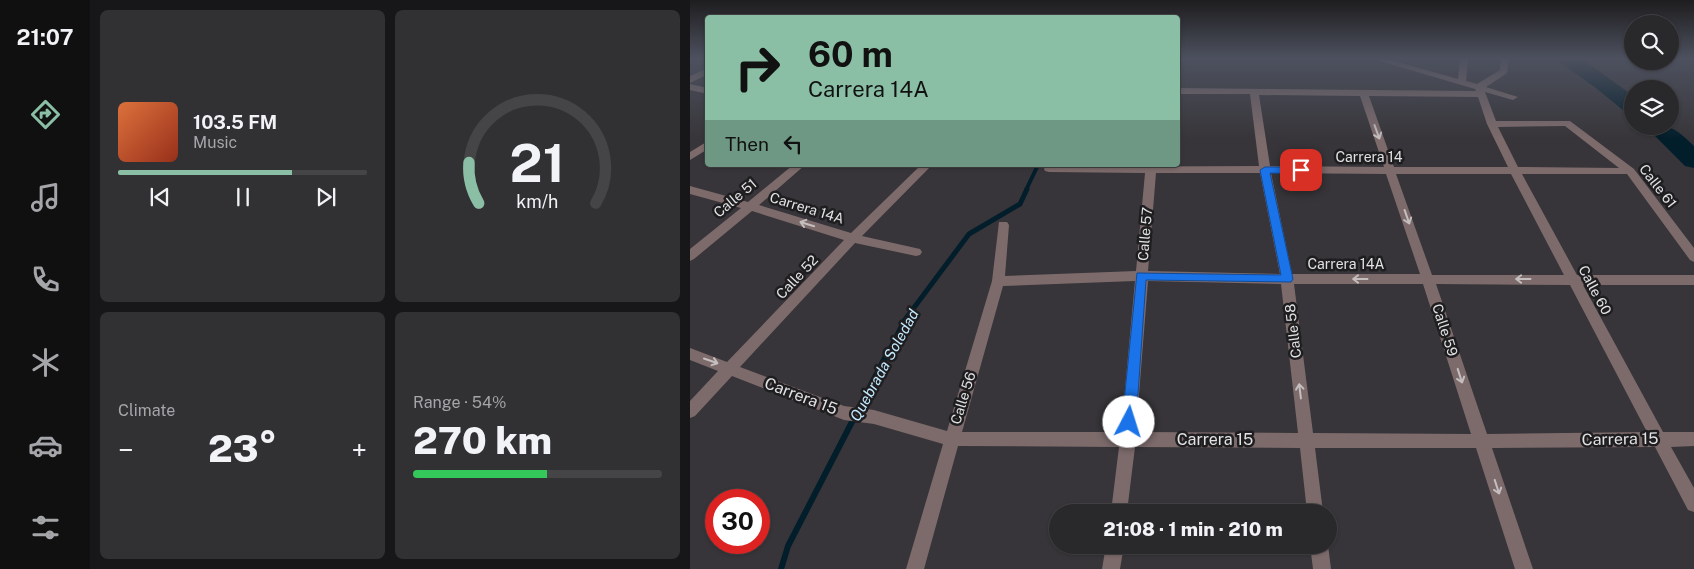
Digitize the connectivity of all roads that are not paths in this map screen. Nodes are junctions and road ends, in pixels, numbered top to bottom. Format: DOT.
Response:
graph roads {
  1 [pos="1469,86"];
  2 [pos="1486,86"];
  3 [pos="690,87"];
  4 [pos="705,90"];
  5 [pos="1180,91"];
  6 [pos="1254,91"];
  7 [pos="1479,91"];
  8 [pos="1363,92"];
  9 [pos="1513,97"];
  10 [pos="1492,124"];
  11 [pos="705,146"];
  12 [pos="690,157"];
  13 [pos="798,167"];
  14 [pos="925,167"];
  15 [pos="1151,167"];
  16 [pos="1049,169"];
  17 [pos="1265,170"];
  18 [pos="1392,171"];
  19 [pos="1515,171"];
  20 [pos="1630,172"];
  21 [pos="690,190"];
  22 [pos="749,206"];
  23 [pos="1003,225"];
  24 [pos="853,238"];
  25 [pos="916,252"];
  26 [pos="690,256"];
  27 [pos="1694,257"];
  28 [pos="1141,276"];
  29 [pos="1572,278"];
  30 [pos="1287,279"];
  31 [pos="1428,280"];
  32 [pos="1694,280"];
  33 [pos="998,281"];
  34 [pos="690,354"];
  35 [pos="732,368"];
  36 [pos="690,412"];
  37 [pos="1658,438"];
  38 [pos="951,439"];
  39 [pos="1306,439"];
  40 [pos="1694,439"];
  41 [pos="1128,440"];
  42 [pos="1482,441"];
  43 [pos="1120,504"];
  44 [pos="1314,504"];
  45 [pos="1694,504"];
  46 [pos="1113,554"];
  47 [pos="1320,554"];
  48 [pos="914,569"];
  49 [pos="1112,569"];
  50 [pos="1322,569"];
  51 [pos="1524,569"];
  1 -- 7 [label="street"];
  2 -- 7 [label="street"];
  3 -- 4 [label="street"];
  5 -- 6 [label="street"];
  6 -- 8 [label="street"];
  6 -- 17 [label="street, Calle 58"];
  7 -- 8 [label="street"];
  7 -- 9 [label="street"];
  7 -- 10 [label="street, Calle 60"];
  8 -- 18 [label="street, Calle 59, one-way"];
  10 -- 19 [label="street, Calle 60"];
  10 -- 20 [label="street, Calle 61"];
  11 -- 12 [label="street"];
  13 -- 22 [label="street, Calle 51"];
  14 -- 24 [label="street, Calle 52"];
  15 -- 16 [label="street, Carrera 14"];
  15 -- 17 [label="street, Carrera 14"];
  15 -- 28 [label="street, Calle 57"];
  17 -- 18 [label="street, Carrera 14"];
  17 -- 30 [label="street, Calle 58"];
  18 -- 19 [label="street, Carrera 14"];
  18 -- 31 [label="street, Calle 59, one-way"];
  19 -- 20 [label="street, Carrera 14"];
  19 -- 29 [label="street, Calle 60"];
  20 -- 27 [label="street, Calle 61"];
  21 -- 22 [label="street, Carrera 14A"];
  24 -- 22 [label="street, Carrera 14A, one-way"];
  22 -- 26 [label="street, Calle 51"];
  23 -- 33 [label="street, Calle 56"];
  24 -- 25 [label="street, Carrera 14A"];
  24 -- 35 [label="street, Calle 52"];
  28 -- 30 [label="street, Carrera 14A"];
  28 -- 33 [label="street, Carrera 14A"];
  28 -- 41 [label="street, Calle 57"];
  29 -- 31 [label="street, Carrera 14A, one-way"];
  29 -- 32 [label="street, Carrera 14A"];
  29 -- 37 [label="street, Calle 60"];
  31 -- 30 [label="street, Carrera 14A, one-way"];
  39 -- 30 [label="street, Calle 58, one-way"];
  31 -- 42 [label="street, Calle 59, one-way"];
  33 -- 38 [label="street, Calle 56"];
  34 -- 35 [label="street, Carrera 15, one-way"];
  35 -- 36 [label="street, Calle 52"];
  35 -- 38 [label="street, Carrera 15"];
  37 -- 40 [label="street, Carrera 15"];
  37 -- 42 [label="street, Carrera 15"];
  37 -- 45 [label="street, Calle 60"];
  38 -- 41 [label="street, Carrera 15"];
  38 -- 48 [label="street, Calle 56"];
  39 -- 41 [label="street, Carrera 15"];
  39 -- 42 [label="street, Carrera 15"];
  39 -- 44 [label="street, Calle 58"];
  41 -- 43 [label="street, Calle 57"];
  42 -- 51 [label="street, Calle 59, one-way"];
  46 -- 49 [label="street"];
  47 -- 50 [label="street"];
}
